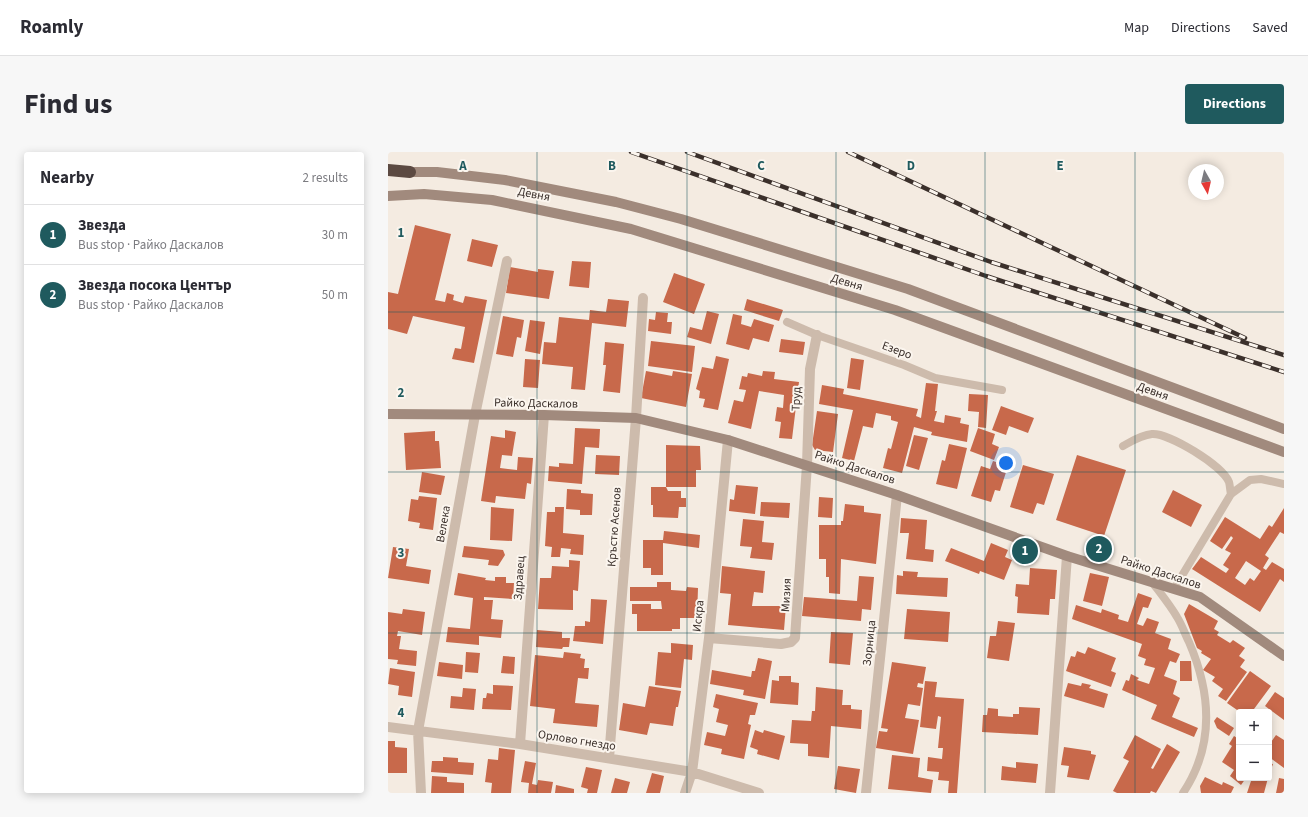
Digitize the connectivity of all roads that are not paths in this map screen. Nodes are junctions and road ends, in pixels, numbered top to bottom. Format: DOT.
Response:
graph roads {
  1 [pos="388,170"];
  2 [pos="410,172"];
  3 [pos="388,174"];
  4 [pos="388,196"];
  5 [pos="507,261"];
  6 [pos="643,298"];
  7 [pos="787,322"];
  8 [pos="817,335"];
  9 [pos="1002,390"];
  10 [pos="388,414"];
  11 [pos="475,415"];
  12 [pos="544,415"];
  13 [pos="636,418"];
  14 [pos="1284,429"];
  15 [pos="728,440"];
  16 [pos="1123,446"];
  17 [pos="1284,452"];
  18 [pos="807,465"];
  19 [pos="1284,484"];
  20 [pos="1231,494"];
  21 [pos="897,495"];
  22 [pos="1067,556"];
  23 [pos="1152,582"];
  24 [pos="1174,589"];
  25 [pos="708,638"];
  26 [pos="1284,656"];
  27 [pos="388,727"];
  28 [pos="418,731"];
  29 [pos="520,744"];
  30 [pos="609,758"];
  31 [pos="692,772"];
  32 [pos="421,793"];
  33 [pos="685,793"];
  34 [pos="758,793"];
  35 [pos="866,793"];
  36 [pos="1050,793"];
  37 [pos="1183,793"];
  1 -- 2 [label="highway"];
  2 -- 3 [label="main road, Девня"];
  2 -- 14 [label="main road, Девня"];
  4 -- 17 [label="main road, Девня"];
  5 -- 11 [label="street, Велека"];
  6 -- 13 [label="street, Кръстю Асенов"];
  7 -- 8 [label="lane, Езеро"];
  8 -- 9 [label="lane, Езеро"];
  8 -- 18 [label="street, Труд"];
  10 -- 11 [label="main road, Райко Даскалов"];
  11 -- 12 [label="main road, Райко Даскалов"];
  11 -- 28 [label="street, Велека"];
  12 -- 13 [label="main road, Райко Даскалов"];
  12 -- 29 [label="street, Здравец"];
  13 -- 15 [label="main road, Райко Даскалов"];
  13 -- 30 [label="street, Кръстю Асенов"];
  15 -- 18 [label="main road, Райко Даскалов"];
  15 -- 25 [label="street, Искра"];
  16 -- 20 [label="lane"];
  18 -- 21 [label="main road, Райко Даскалов"];
  18 -- 25 [label="street, Мизия"];
  19 -- 20 [label="lane"];
  20 -- 24 [label="lane"];
  21 -- 22 [label="main road, Райко Даскалов"];
  21 -- 35 [label="street, Зорница"];
  22 -- 23 [label="main road, Райко Даскалов"];
  22 -- 36 [label="street"];
  23 -- 24 [label="main road, Райко Даскалов"];
  23 -- 37 [label="lane"];
  24 -- 26 [label="main road, Райко Даскалов"];
  25 -- 31 [label="street, Искра"];
  27 -- 28 [label="street, Орлово гнездо"];
  28 -- 29 [label="street, Орлово гнездо"];
  28 -- 32 [label="street, Велека"];
  29 -- 30 [label="street, Орлово гнездо"];
  30 -- 31 [label="street, Орлово гнездо"];
  31 -- 33 [label="street, Искра"];
  31 -- 34 [label="street, Орлово гнездо"];
}
